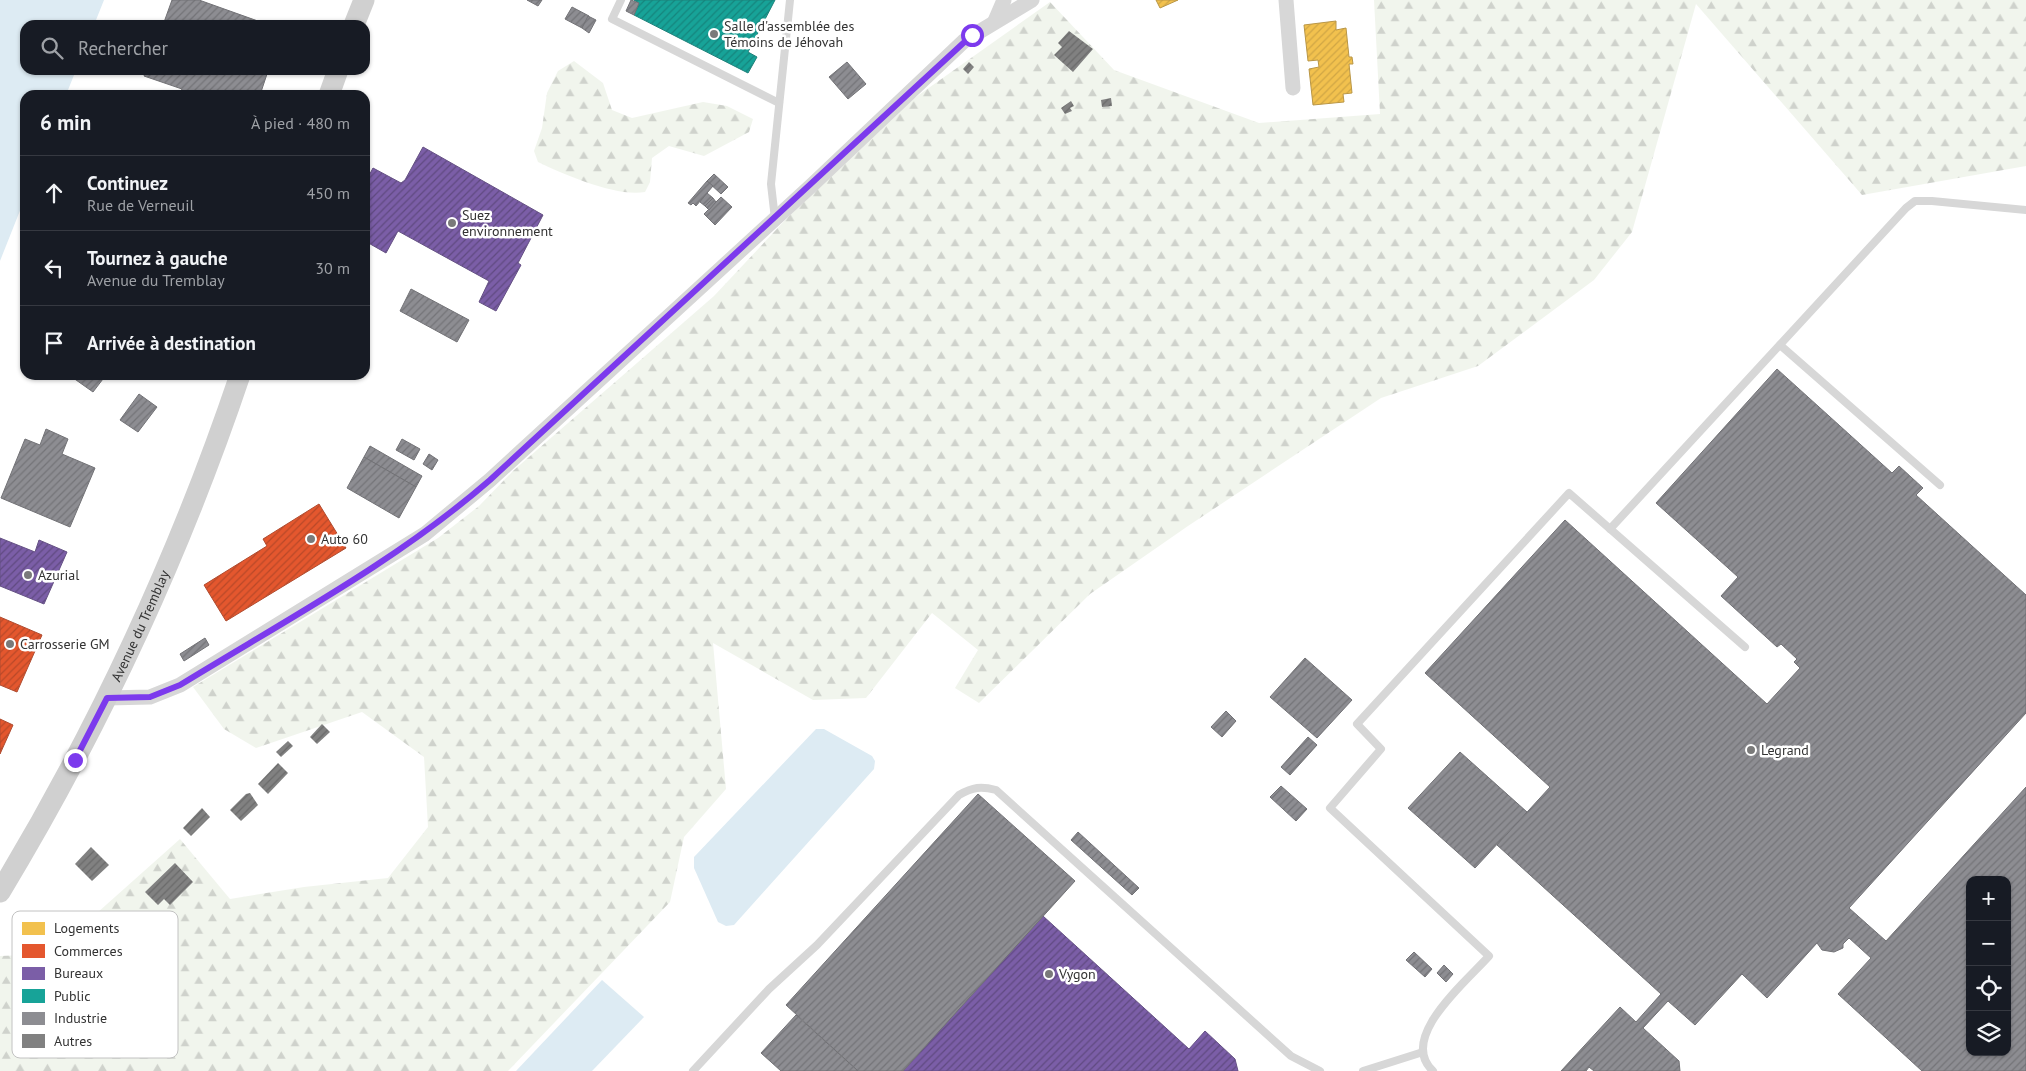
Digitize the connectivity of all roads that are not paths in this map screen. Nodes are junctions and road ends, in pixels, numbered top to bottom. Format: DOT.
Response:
graph roads {
  1 [pos="364,0"];
  2 [pos="620,0"];
  3 [pos="790,0"];
  4 [pos="1004,0"];
  5 [pos="1032,0"];
  6 [pos="1286,0"];
  7 [pos="356,20"];
  8 [pos="995,21"];
  9 [pos="336,75"];
  10 [pos="1293,88"];
  11 [pos="331,90"];
  12 [pos="779,103"];
  13 [pos="2026,210"];
  14 [pos="775,219"];
  15 [pos="1780,345"];
  16 [pos="238,380"];
  17 [pos="1940,485"];
  18 [pos="1610,529"];
  19 [pos="1746,648"];
  20 [pos="107,698"];
  21 [pos="0,892"];
  22 [pos="1423,1052"];
  23 [pos="693,1071"];
  24 [pos="1320,1071"];
  25 [pos="1363,1071"];
  26 [pos="1434,1071"];
  1 -- 7 [label="main road"];
  2 -- 12 [label="lane"];
  3 -- 12 [label="lane"];
  4 -- 8 [label="street"];
  5 -- 8 [label="street"];
  6 -- 10 [label="street"];
  8 -- 14 [label="street"];
  9 -- 11 [label="main road"];
  12 -- 14 [label="lane"];
  13 -- 15 [label="lane"];
  14 -- 20 [label="street"];
  15 -- 17 [label="lane"];
  15 -- 18 [label="lane"];
  16 -- 20 [label="main road, Avenue du Tremblay"];
  18 -- 19 [label="lane"];
  18 -- 22 [label="lane"];
  20 -- 21 [label="main road, Avenue du Tremblay"];
  22 -- 25 [label="lane"];
  22 -- 26 [label="lane"];
  23 -- 24 [label="lane"];
}
